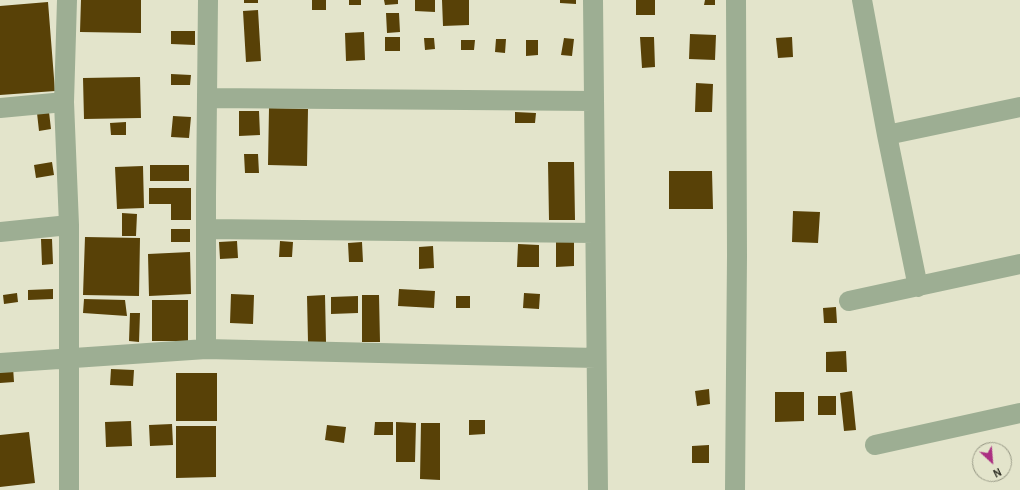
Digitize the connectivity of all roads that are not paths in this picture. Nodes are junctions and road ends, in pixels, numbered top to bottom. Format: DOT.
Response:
graph roads {
  1 [pos="68,0"];
  2 [pos="208,0"];
  3 [pos="593,0"];
  4 [pos="736,0"];
  5 [pos="862,0"];
  6 [pos="207,98"];
  7 [pos="594,100"];
  8 [pos="64,102"];
  9 [pos="1020,107"];
  10 [pos="0,108"];
  11 [pos="887,135"];
  12 [pos="69,225"];
  13 [pos="206,229"];
  14 [pos="0,232"];
  15 [pos="595,233"];
  16 [pos="1020,264"];
  17 [pos="918,287"];
  18 [pos="849,301"];
  19 [pos="206,349"];
  20 [pos="68,358"];
  21 [pos="596,358"];
  22 [pos="0,363"];
  23 [pos="1020,413"];
  24 [pos="875,445"];
  25 [pos="69,490"];
  26 [pos="598,490"];
  27 [pos="735,490"];
  1 -- 8 [label="street"];
  2 -- 6 [label="street"];
  3 -- 7 [label="street"];
  4 -- 27 [label="street"];
  5 -- 11 [label="street"];
  6 -- 7 [label="street"];
  6 -- 13 [label="street"];
  7 -- 15 [label="street"];
  8 -- 10 [label="street"];
  8 -- 12 [label="street"];
  9 -- 11 [label="street"];
  11 -- 17 [label="street"];
  12 -- 14 [label="street"];
  12 -- 20 [label="street"];
  13 -- 15 [label="street"];
  13 -- 19 [label="street"];
  15 -- 21 [label="street"];
  16 -- 17 [label="street"];
  17 -- 18 [label="street"];
  19 -- 20 [label="street"];
  19 -- 21 [label="street"];
  20 -- 22 [label="street"];
  20 -- 25 [label="street"];
  21 -- 26 [label="street"];
  23 -- 24 [label="street"];
}
